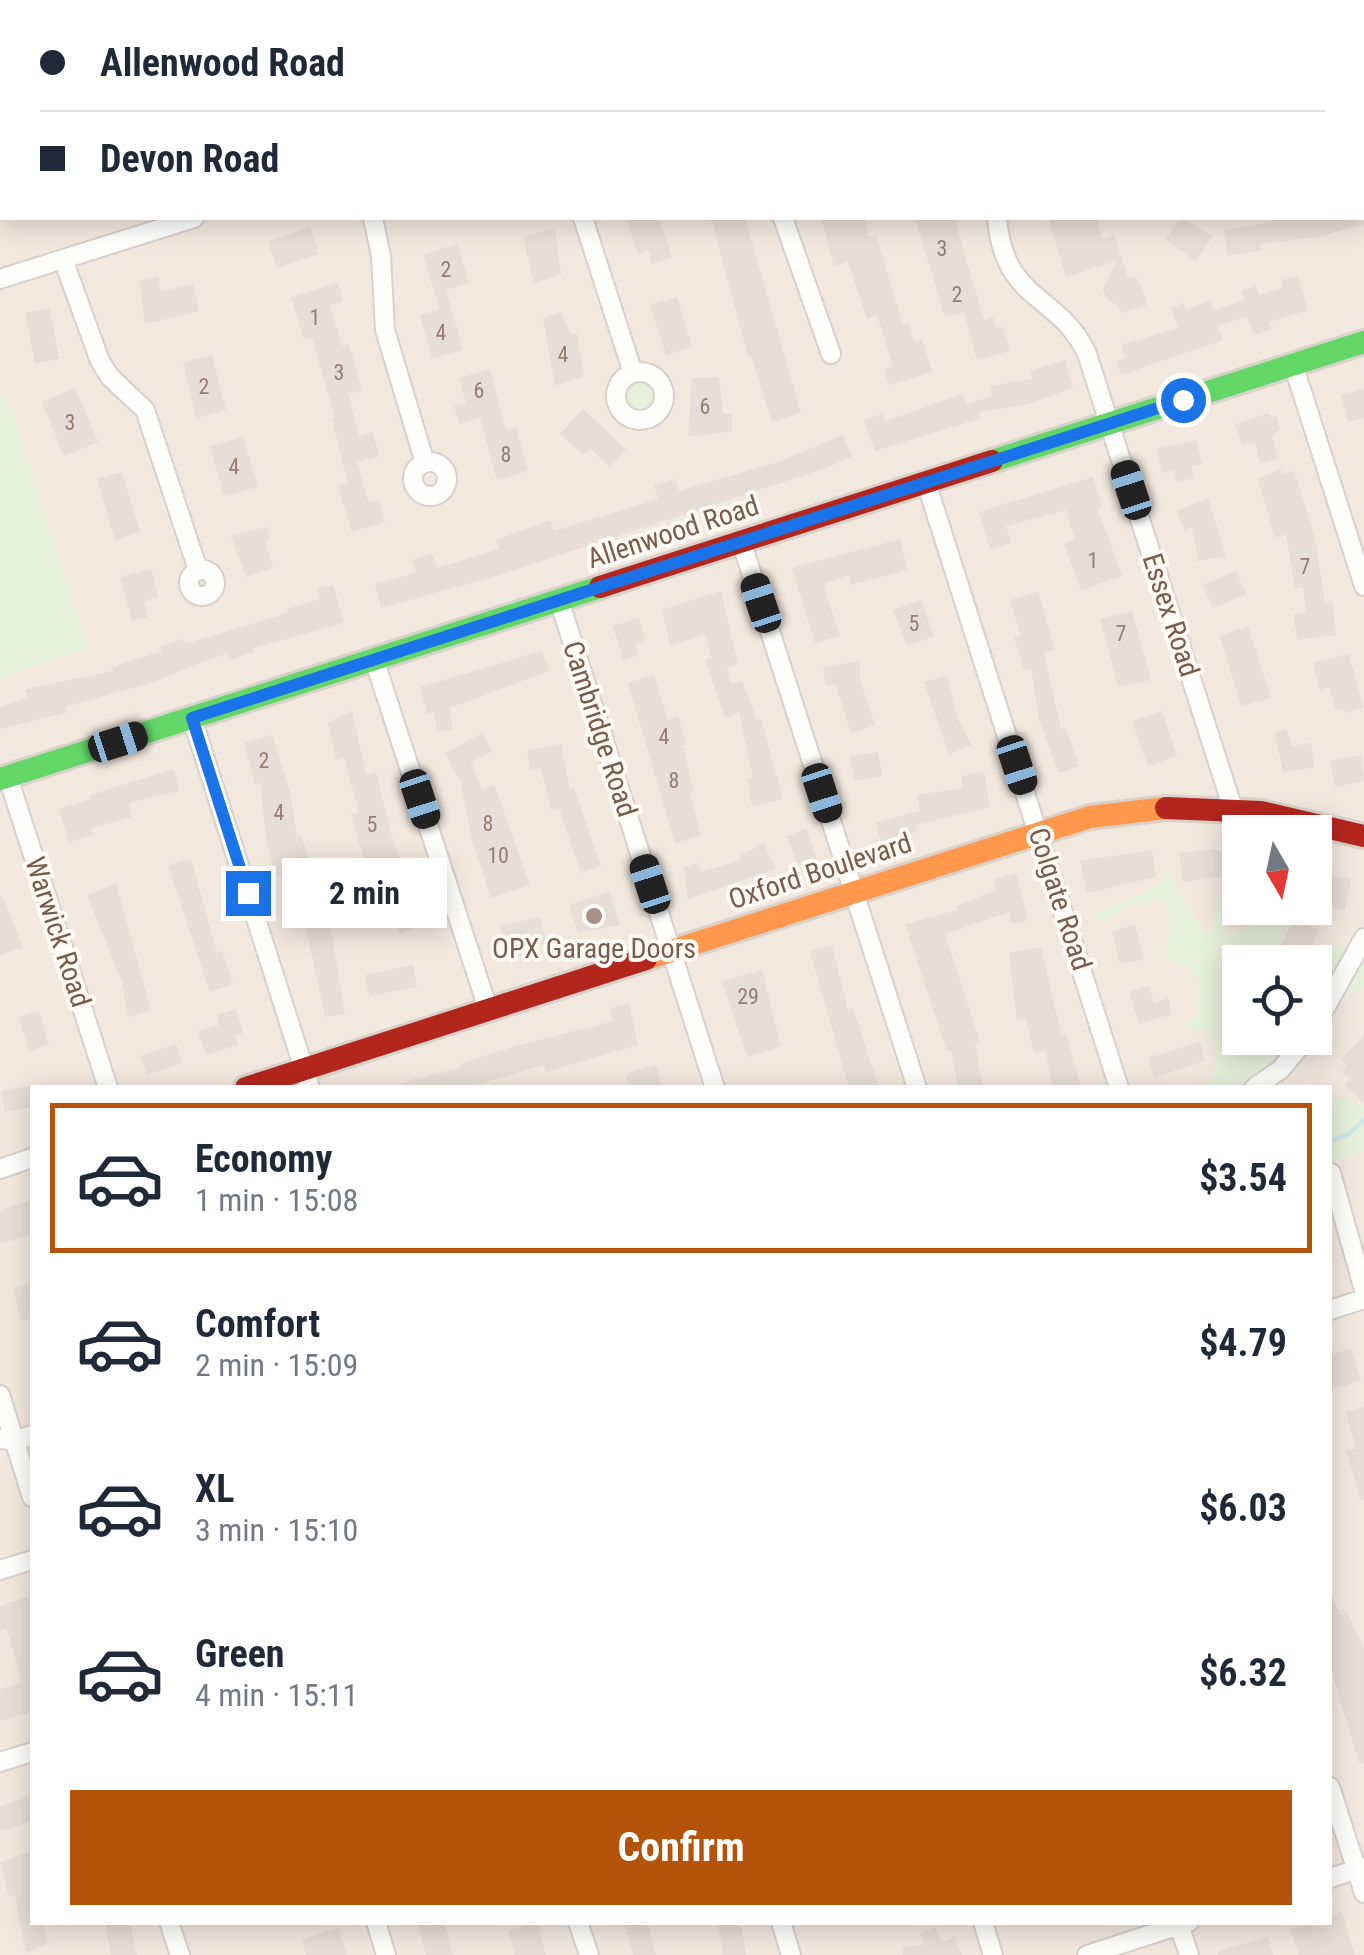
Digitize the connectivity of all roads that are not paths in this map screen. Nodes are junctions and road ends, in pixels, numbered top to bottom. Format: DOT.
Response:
graph roads {
  1 [pos="188,220"];
  2 [pos="373,220"];
  3 [pos="584,220"];
  4 [pos="784,220"];
  5 [pos="998,220"];
  6 [pos="63,259"];
  7 [pos="0,279"];
  8 [pos="1364,342"];
  9 [pos="831,354"];
  10 [pos="1293,364"];
  11 [pos="632,373"];
  12 [pos="1109,424"];
  13 [pos="425,463"];
  14 [pos="926,482"];
  15 [pos="741,542"];
  16 [pos="198,570"];
  17 [pos="1364,586"];
  18 [pos="559,600"];
  19 [pos="374,659"];
  20 [pos="192,718"];
  21 [pos="4,778"];
  22 [pos="1232,806"];
  23 [pos="1039,833"];
  24 [pos="1364,836"];
  25 [pos="854,892"];
  26 [pos="1364,938"];
  27 [pos="671,950"];
  28 [pos="1332,995"];
  29 [pos="488,1009"];
  30 [pos="1293,1055"];
  31 [pos="307,1078"];
  32 [pos="107,1085"];
  33 [pos="264,1085"];
  34 [pos="714,1085"];
  35 [pos="916,1085"];
  36 [pos="1118,1085"];
  37 [pos="1258,1085"];
  38 [pos="30,1159"];
  39 [pos="0,1169"];
  40 [pos="1332,1176"];
  41 [pos="1364,1290"];
  42 [pos="1364,1299"];
  43 [pos="1332,1309"];
  44 [pos="0,1396"];
  45 [pos="16,1438"];
  46 [pos="30,1490"];
  47 [pos="30,1561"];
  48 [pos="0,1570"];
  49 [pos="30,1753"];
  50 [pos="0,1762"];
  51 [pos="1332,1792"];
  52 [pos="1360,1868"];
  53 [pos="1332,1877"];
  54 [pos="1364,1893"];
  55 [pos="170,1925"];
  56 [pos="377,1925"];
  57 [pos="579,1925"];
  58 [pos="782,1925"];
  59 [pos="983,1925"];
  60 [pos="1179,1925"];
  61 [pos="1182,1925"];
  62 [pos="180,1955"];
  63 [pos="386,1955"];
  64 [pos="589,1955"];
  65 [pos="792,1955"];
  66 [pos="993,1955"];
  67 [pos="1086,1955"];
  68 [pos="1188,1955"];
  1 -- 6 [label="street"];
  2 -- 13 [label="street"];
  3 -- 11 [label="street"];
  4 -- 9 [label="street"];
  5 -- 12 [label="street, Essex Road"];
  6 -- 7 [label="street"];
  6 -- 16 [label="street"];
  8 -- 10 [label="street, Allenwood Road"];
  10 -- 12 [label="street, Allenwood Road"];
  10 -- 17 [label="street"];
  12 -- 14 [label="street, Allenwood Road"];
  12 -- 22 [label="street, Essex Road"];
  14 -- 15 [label="street, Allenwood Road"];
  14 -- 23 [label="street, Colgate Road"];
  15 -- 18 [label="street, Allenwood Road"];
  15 -- 25 [label="street"];
  18 -- 19 [label="street, Allenwood Road"];
  18 -- 27 [label="street, Cambridge Road"];
  19 -- 20 [label="street, Allenwood Road"];
  19 -- 29 [label="street"];
  20 -- 21 [label="street, Allenwood Road"];
  20 -- 31 [label="street"];
  21 -- 32 [label="street, Warwick Road"];
  22 -- 23 [label="street, Oxford Boulevard"];
  22 -- 24 [label="street, Oxford Boulevard"];
  23 -- 25 [label="street, Oxford Boulevard"];
  23 -- 36 [label="street, Colgate Road"];
  25 -- 27 [label="street, Oxford Boulevard"];
  25 -- 35 [label="street"];
  26 -- 28 [label="street"];
  27 -- 29 [label="street, Oxford Boulevard"];
  27 -- 34 [label="street, Cambridge Road"];
  29 -- 31 [label="street, Oxford Boulevard"];
  30 -- 37 [label="street"];
  31 -- 33 [label="street, Oxford Boulevard"];
  38 -- 39 [label="street"];
  40 -- 41 [label="street"];
  42 -- 43 [label="street"];
  44 -- 45 [label="street"];
  45 -- 46 [label="street"];
  47 -- 48 [label="street"];
  49 -- 50 [label="street"];
  51 -- 52 [label="street"];
  52 -- 53 [label="street"];
  52 -- 54 [label="street"];
  55 -- 62 [label="street"];
  56 -- 63 [label="street"];
  57 -- 64 [label="street"];
  58 -- 65 [label="street"];
  59 -- 66 [label="street"];
  60 -- 67 [label="street"];
  61 -- 68 [label="street"];
}
